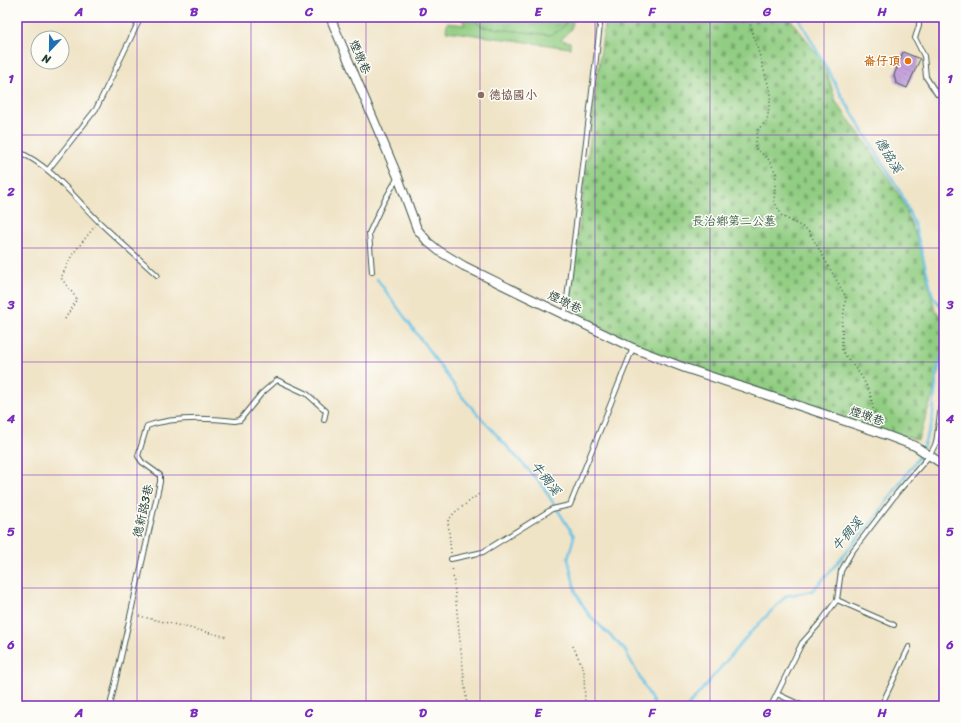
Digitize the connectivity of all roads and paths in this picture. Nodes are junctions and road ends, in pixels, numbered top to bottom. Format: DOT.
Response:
graph roads {
  1 [pos="141,17"];
  2 [pos="330,17"];
  3 [pos="601,17"];
  4 [pos="750,17"];
  5 [pos="919,17"];
  6 [pos="937,94"];
  7 [pos="17,151"];
  8 [pos="48,170"];
  9 [pos="398,177"];
  10 [pos="98,221"];
  11 [pos="372,272"];
  12 [pos="157,275"];
  13 [pos="565,315"];
  14 [pos="65,319"];
  15 [pos="633,348"];
  16 [pos="944,385"];
  17 [pos="324,420"];
  18 [pos="875,431"];
  19 [pos="928,454"];
  20 [pos="944,465"];
  21 [pos="479,494"];
  22 [pos="451,559"];
  23 [pos="838,600"];
  24 [pos="130,614"];
  25 [pos="894,625"];
  26 [pos="227,638"];
  27 [pos="573,646"];
  28 [pos="909,647"];
  29 [pos="777,694"];
  30 [pos="110,706"];
  31 [pos="467,706"];
  32 [pos="584,706"];
  33 [pos="771,706"];
  34 [pos="803,706"];
  35 [pos="881,706"];
  1 -- 8 [label="lane"];
  2 -- 9 [label="street, 煙墩巷"];
  3 -- 13 [label="lane"];
  4 -- 18 [label="path"];
  5 -- 6 [label="lane"];
  7 -- 8 [label="lane"];
  8 -- 10 [label="lane"];
  9 -- 11 [label="lane"];
  9 -- 13 [label="street, 煙墩巷"];
  10 -- 12 [label="lane"];
  10 -- 14 [label="path"];
  13 -- 15 [label="street, 煙墩巷"];
  15 -- 18 [label="street, 煙墩巷"];
  15 -- 22 [label="lane"];
  16 -- 19 [label="lane"];
  17 -- 24 [label="lane, 德新路3巷"];
  18 -- 19 [label="street, 煙墩巷"];
  19 -- 20 [label="street, 煙墩巷"];
  19 -- 23 [label="lane"];
  21 -- 22 [label="path"];
  22 -- 31 [label="path"];
  23 -- 25 [label="lane"];
  23 -- 29 [label="lane"];
  24 -- 26 [label="path"];
  24 -- 30 [label="lane, 德新路3巷"];
  27 -- 32 [label="path"];
  28 -- 35 [label="lane"];
  29 -- 33 [label="lane"];
  29 -- 34 [label="lane"];
}
